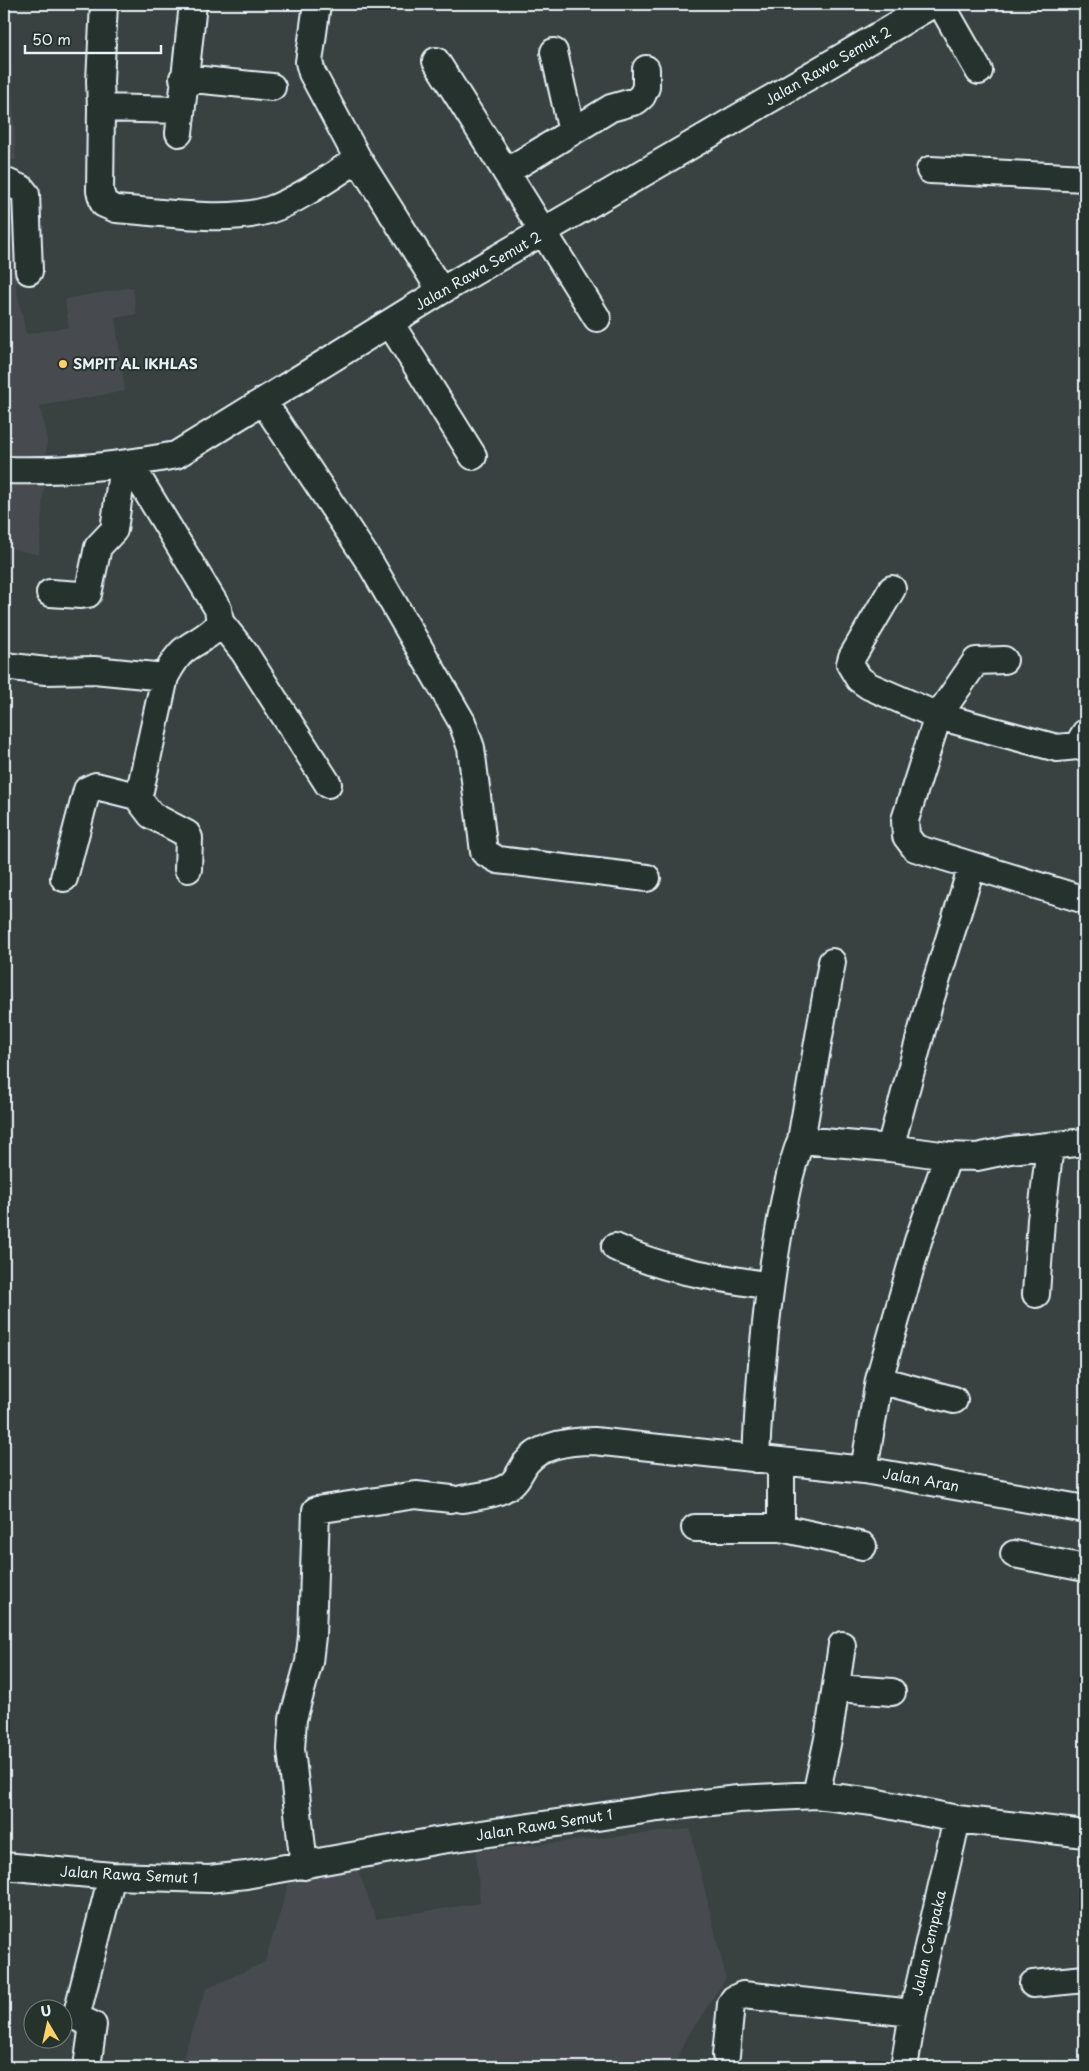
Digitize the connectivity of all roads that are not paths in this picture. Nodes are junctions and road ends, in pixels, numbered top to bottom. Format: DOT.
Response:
graph roads {
  1 [pos="104,4"];
  2 [pos="193,4"];
  3 [pos="316,4"];
  4 [pos="934,4"];
  5 [pos="941,4"];
  6 [pos="554,52"];
  7 [pos="436,61"];
  8 [pos="646,68"];
  9 [pos="979,71"];
  10 [pos="183,78"];
  11 [pos="272,87"];
  12 [pos="101,108"];
  13 [pos="572,132"];
  14 [pos="358,159"];
  15 [pos="930,170"];
  16 [pos="506,172"];
  17 [pos="1085,178"];
  18 [pos="4,182"];
  19 [pos="544,232"];
  20 [pos="29,271"];
  21 [pos="441,292"];
  22 [pos="597,318"];
  23 [pos="390,323"];
  24 [pos="263,401"];
  25 [pos="473,456"];
  26 [pos="127,465"];
  27 [pos="4,470"];
  28 [pos="892,589"];
  29 [pos="50,593"];
  30 [pos="220,622"];
  31 [pos="1004,660"];
  32 [pos="4,666"];
  33 [pos="165,677"];
  34 [pos="938,716"];
  35 [pos="1085,733"];
  36 [pos="328,784"];
  37 [pos="135,794"];
  38 [pos="972,866"];
  39 [pos="188,869"];
  40 [pos="64,878"];
  41 [pos="647,878"];
  42 [pos="1085,900"];
  43 [pos="832,962"];
  44 [pos="801,1140"];
  45 [pos="1085,1142"];
  46 [pos="1050,1146"];
  47 [pos="890,1148"];
  48 [pos="948,1156"];
  49 [pos="615,1246"];
  50 [pos="770,1286"];
  51 [pos="1036,1294"];
  52 [pos="879,1380"];
  53 [pos="954,1400"];
  54 [pos="756,1458"];
  55 [pos="781,1462"];
  56 [pos="864,1470"];
  57 [pos="1085,1509"];
  58 [pos="695,1528"];
  59 [pos="781,1528"];
  60 [pos="863,1546"];
  61 [pos="1014,1554"];
  62 [pos="1085,1568"];
  63 [pos="842,1645"];
  64 [pos="836,1688"];
  65 [pos="892,1692"];
  66 [pos="816,1796"];
  67 [pos="957,1820"];
  68 [pos="1085,1834"];
  69 [pos="4,1866"];
  70 [pos="304,1866"];
  71 [pos="112,1876"];
  72 [pos="1085,1979"];
  73 [pos="1033,1984"];
  74 [pos="913,2013"];
  75 [pos="726,2055"];
  76 [pos="86,2067"];
  77 [pos="904,2067"];
  1 -- 12 [label="street"];
  2 -- 10 [label="street"];
  3 -- 14 [label="street"];
  4 -- 19 [label="street, Jalan Rawa Semut 2"];
  5 -- 9 [label="street"];
  6 -- 13 [label="street"];
  7 -- 16 [label="street"];
  8 -- 13 [label="street"];
  10 -- 11 [label="street"];
  10 -- 12 [label="street"];
  12 -- 14 [label="street"];
  13 -- 16 [label="street"];
  14 -- 21 [label="street"];
  15 -- 17 [label="street"];
  16 -- 19 [label="street"];
  18 -- 20 [label="street"];
  19 -- 21 [label="street, Jalan Rawa Semut 2"];
  19 -- 22 [label="street"];
  21 -- 23 [label="street, Jalan Rawa Semut 2"];
  23 -- 24 [label="street, Jalan Rawa Semut 2"];
  23 -- 25 [label="street"];
  24 -- 26 [label="street, Jalan Rawa Semut 2"];
  24 -- 41 [label="street"];
  26 -- 27 [label="street, Jalan Rawa Semut 2"];
  26 -- 29 [label="street"];
  26 -- 30 [label="street"];
  28 -- 34 [label="street"];
  30 -- 33 [label="street"];
  30 -- 36 [label="street"];
  31 -- 34 [label="street"];
  32 -- 33 [label="street"];
  33 -- 37 [label="street"];
  34 -- 35 [label="street"];
  34 -- 38 [label="street"];
  37 -- 39 [label="street"];
  37 -- 40 [label="street"];
  38 -- 42 [label="street"];
  38 -- 47 [label="street"];
  43 -- 44 [label="street"];
  44 -- 47 [label="street"];
  44 -- 50 [label="street"];
  45 -- 46 [label="street"];
  46 -- 48 [label="street"];
  46 -- 51 [label="street"];
  47 -- 48 [label="street"];
  48 -- 52 [label="street"];
  49 -- 50 [label="street"];
  50 -- 54 [label="street"];
  52 -- 53 [label="street"];
  52 -- 56 [label="street"];
  54 -- 55 [label="street, Jalan Aran"];
  54 -- 70 [label="street, Jalan Aran"];
  55 -- 56 [label="street, Jalan Aran"];
  55 -- 59 [label="street"];
  56 -- 57 [label="street, Jalan Aran"];
  58 -- 59 [label="street"];
  59 -- 60 [label="street"];
  61 -- 62 [label="street"];
  63 -- 64 [label="street"];
  64 -- 65 [label="street"];
  64 -- 66 [label="street"];
  66 -- 67 [label="street, Jalan Rawa Semut 1"];
  66 -- 70 [label="street, Jalan Rawa Semut 1"];
  67 -- 68 [label="street, Jalan Rawa Semut 1"];
  67 -- 74 [label="street, Jalan Cempaka"];
  69 -- 71 [label="street, Jalan Rawa Semut 1"];
  70 -- 71 [label="street, Jalan Rawa Semut 1"];
  71 -- 76 [label="street"];
  72 -- 73 [label="street"];
  74 -- 75 [label="street"];
  74 -- 77 [label="street, Jalan Cempaka"];
}
